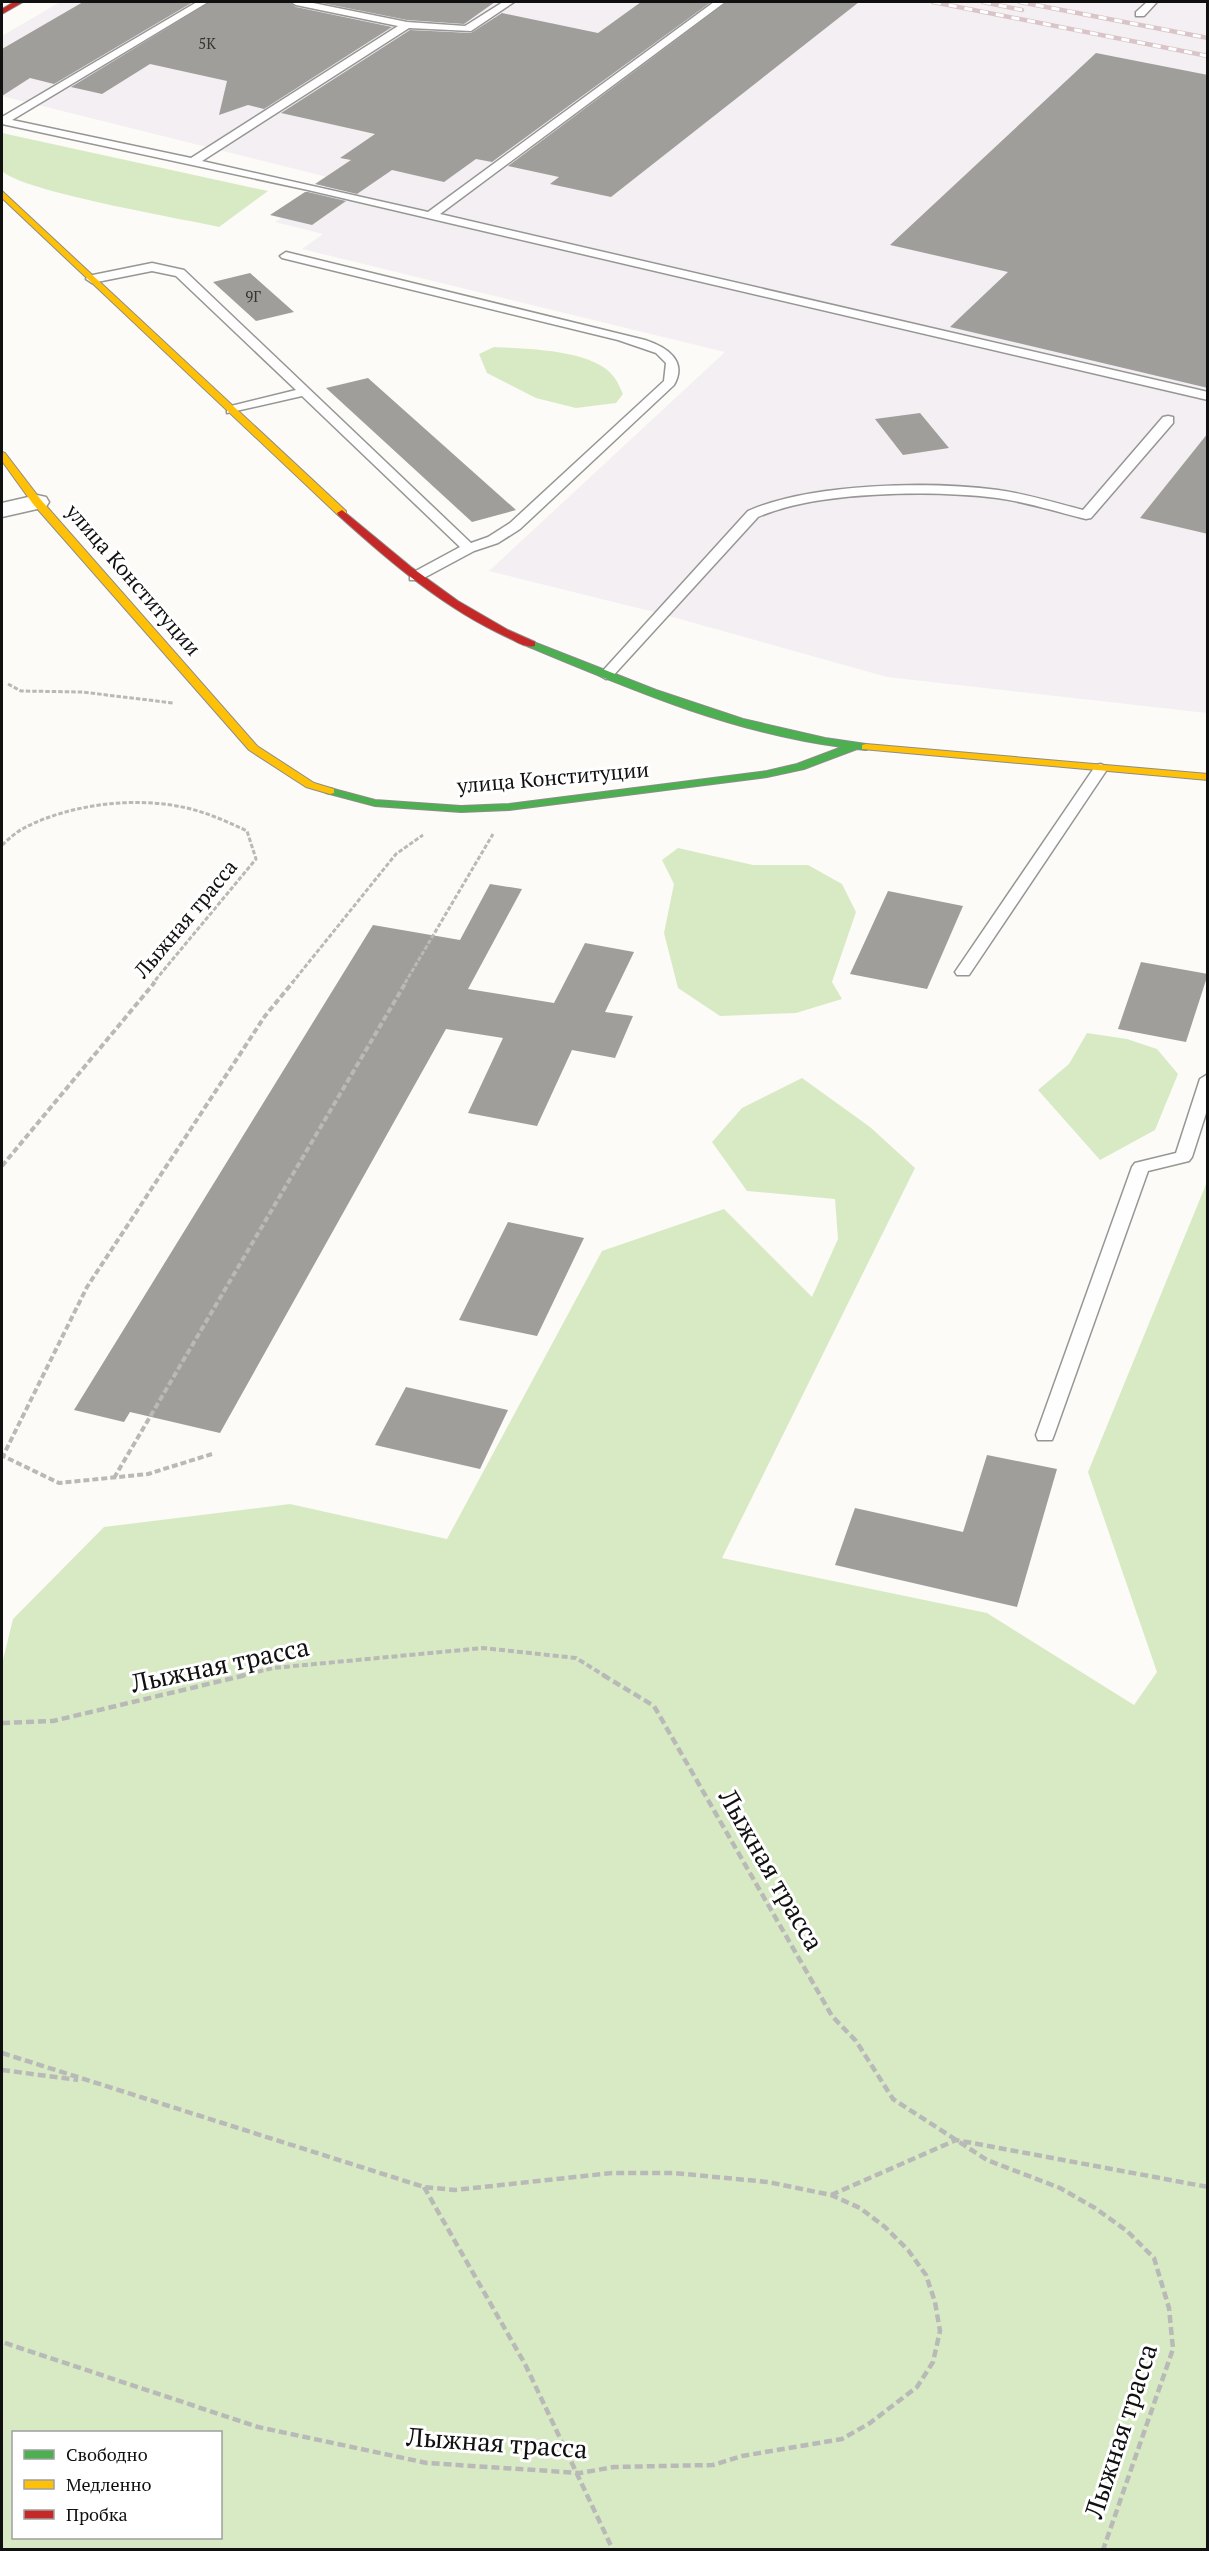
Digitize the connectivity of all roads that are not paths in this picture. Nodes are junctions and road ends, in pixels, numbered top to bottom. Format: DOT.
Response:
graph roads {
  1 [pos="19,2"];
  2 [pos="203,2"];
  3 [pos="296,2"];
  4 [pos="509,2"];
  5 [pos="720,2"];
  6 [pos="1152,2"];
  7 [pos="2,12"];
  8 [pos="1140,14"];
  9 [pos="407,25"];
  10 [pos="2,121"];
  11 [pos="193,162"];
  12 [pos="2,194"];
  13 [pos="431,215"];
  14 [pos="286,256"];
  15 [pos="92,279"];
  16 [pos="304,392"];
  17 [pos="1208,396"];
  18 [pos="231,410"];
  19 [pos="1168,420"];
  20 [pos="2,455"];
  21 [pos="37,502"];
  22 [pos="2,510"];
  23 [pos="469,548"];
  24 [pos="415,577"];
  25 [pos="606,675"];
  26 [pos="855,746"];
  27 [pos="1101,768"];
  28 [pos="1208,777"];
  29 [pos="963,972"];
  30 [pos="1208,1079"];
  31 [pos="1045,1435"];
  1 -- 7 [label="street"];
  2 -- 10 [label="lane"];
  3 -- 9 [label="lane"];
  4 -- 9 [label="lane"];
  5 -- 13 [label="lane"];
  6 -- 8 [label="lane"];
  9 -- 11 [label="lane"];
  10 -- 11 [label="lane"];
  11 -- 13 [label="lane"];
  12 -- 15 [label="street"];
  13 -- 17 [label="lane"];
  14 -- 23 [label="lane"];
  15 -- 16 [label="lane"];
  15 -- 18 [label="street"];
  16 -- 18 [label="lane"];
  16 -- 23 [label="lane"];
  18 -- 24 [label="street"];
  19 -- 25 [label="lane"];
  20 -- 21 [label="street, улица Конституции"];
  21 -- 22 [label="street"];
  21 -- 26 [label="street, улица Конституции"];
  23 -- 24 [label="lane"];
  24 -- 25 [label="street"];
  25 -- 26 [label="street"];
  26 -- 27 [label="street"];
  27 -- 28 [label="street"];
  27 -- 29 [label="lane"];
  30 -- 31 [label="lane"];
}
